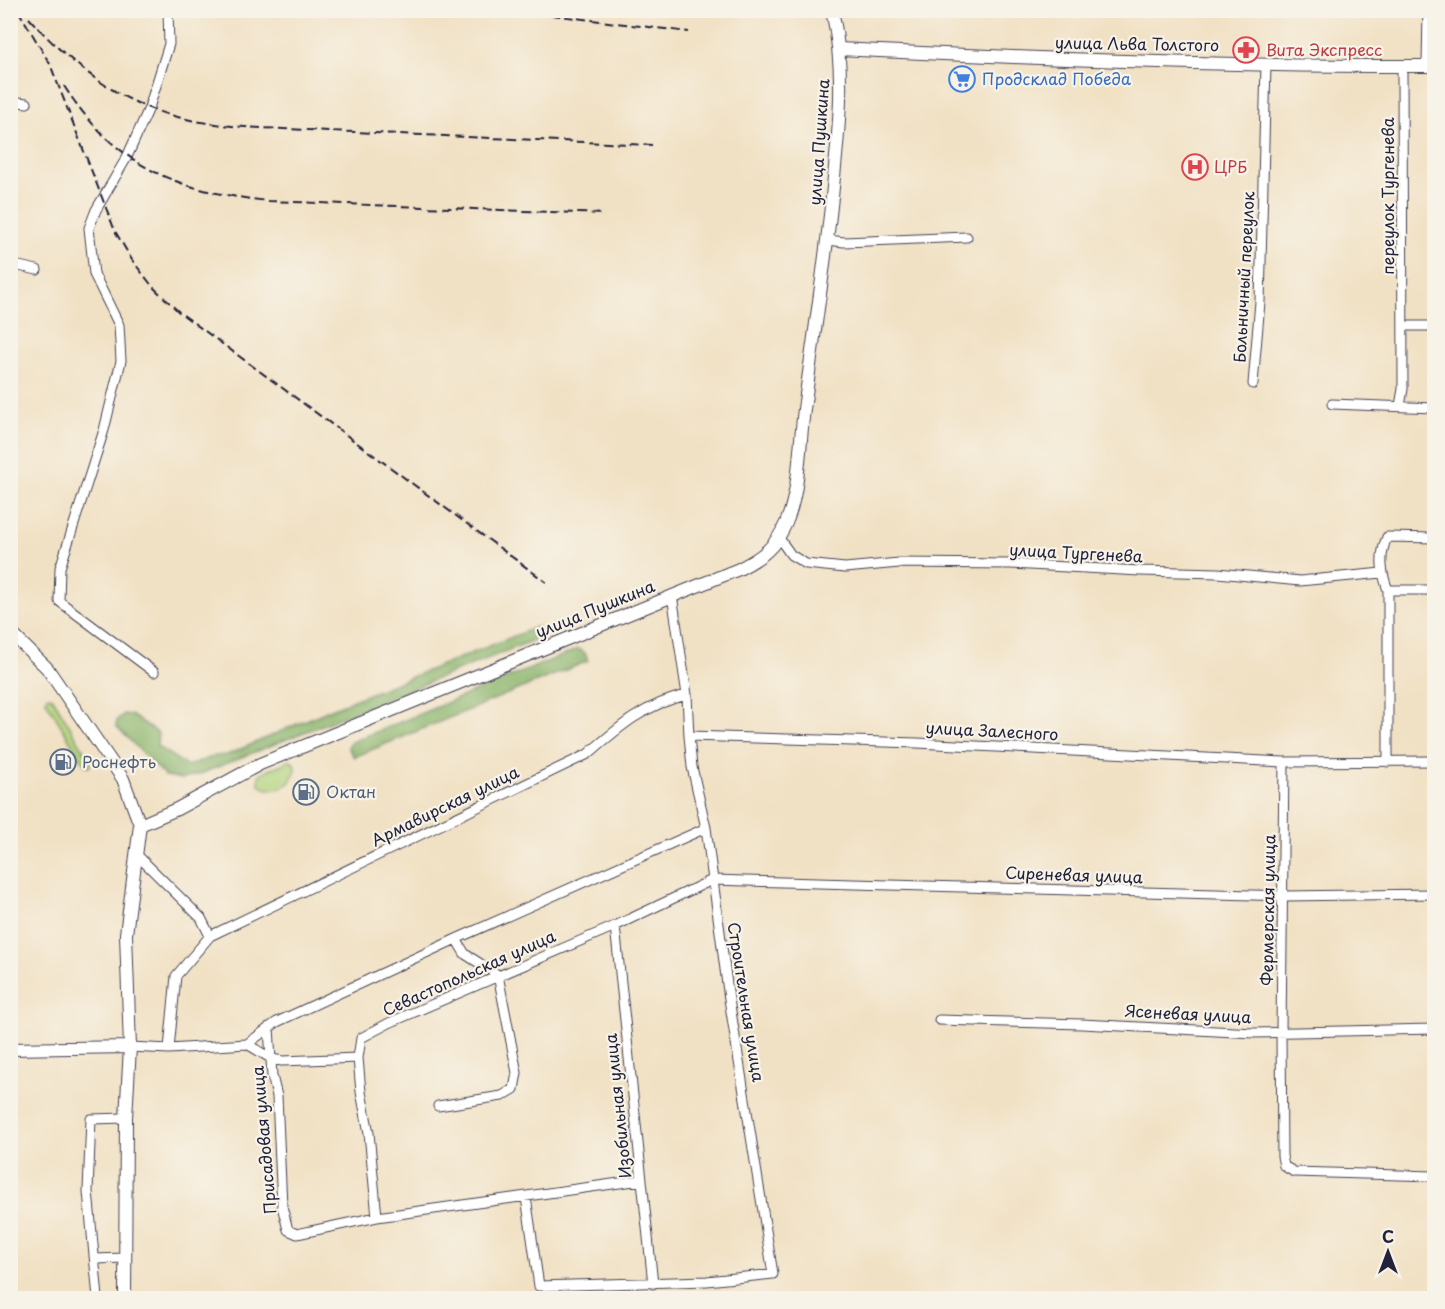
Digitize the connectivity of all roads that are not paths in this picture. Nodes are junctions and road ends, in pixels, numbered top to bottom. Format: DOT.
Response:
graph roads {
  1 [pos="168,10"];
  2 [pos="832,10"];
  3 [pos="1428,10"];
  4 [pos="839,49"];
  5 [pos="1266,64"];
  6 [pos="1402,66"];
  7 [pos="1431,66"];
  8 [pos="10,101"];
  9 [pos="27,103"];
  10 [pos="968,237"];
  11 [pos="828,240"];
  12 [pos="10,264"];
  13 [pos="37,270"];
  14 [pos="1403,326"];
  15 [pos="1434,326"];
  16 [pos="1253,384"];
  17 [pos="1332,404"];
  18 [pos="1400,406"];
  19 [pos="1434,408"];
  20 [pos="779,538"];
  21 [pos="1434,538"];
  22 [pos="1382,573"];
  23 [pos="1388,590"];
  24 [pos="1434,590"];
  25 [pos="672,595"];
  26 [pos="10,632"];
  27 [pos="154,672"];
  28 [pos="687,695"];
  29 [pos="689,736"];
  30 [pos="1434,761"];
  31 [pos="1284,762"];
  32 [pos="1388,762"];
  33 [pos="140,825"];
  34 [pos="706,828"];
  35 [pos="138,856"];
  36 [pos="712,880"];
  37 [pos="1434,894"];
  38 [pos="1284,896"];
  39 [pos="615,926"];
  40 [pos="210,936"];
  41 [pos="456,939"];
  42 [pos="498,975"];
  43 [pos="939,1020"];
  44 [pos="269,1028"];
  45 [pos="1434,1029"];
  46 [pos="1281,1032"];
  47 [pos="248,1044"];
  48 [pos="130,1047"];
  49 [pos="10,1049"];
  50 [pos="169,1049"];
  51 [pos="358,1058"];
  52 [pos="272,1059"];
  53 [pos="438,1106"];
  54 [pos="126,1118"];
  55 [pos="1434,1176"];
  56 [pos="641,1180"];
  57 [pos="526,1197"];
  58 [pos="377,1217"];
  59 [pos="126,1258"];
  60 [pos="95,1259"];
  61 [pos="653,1284"];
  62 [pos="98,1299"];
  63 [pos="125,1299"];
  1 -- 27 [label="street"];
  2 -- 4 [label="main road, улица Пушкина"];
  3 -- 7 [label="street"];
  4 -- 5 [label="main road, улица Льва Толстого"];
  4 -- 11 [label="main road, улица Пушкина"];
  5 -- 6 [label="main road, улица Льва Толстого"];
  5 -- 16 [label="street, Больничный переулок"];
  6 -- 7 [label="main road, улица Льва Толстого"];
  6 -- 14 [label="street, переулок Тургенева"];
  8 -- 9 [label="street"];
  10 -- 11 [label="street"];
  11 -- 20 [label="main road, улица Пушкина"];
  12 -- 13 [label="street"];
  14 -- 15 [label="street"];
  14 -- 18 [label="street, переулок Тургенева"];
  17 -- 18 [label="street"];
  18 -- 19 [label="street"];
  20 -- 22 [label="street, улица Тургенева"];
  20 -- 25 [label="main road, улица Пушкина"];
  21 -- 22 [label="street"];
  22 -- 23 [label="street"];
  23 -- 24 [label="street"];
  23 -- 32 [label="street"];
  25 -- 28 [label="street"];
  25 -- 33 [label="main road, улица Пушкина"];
  26 -- 33 [label="main road"];
  28 -- 29 [label="street"];
  28 -- 40 [label="street, Армавирская улица"];
  29 -- 31 [label="street, улица Залесного"];
  29 -- 34 [label="street, Строительная улица"];
  30 -- 32 [label="street, улица Залесного"];
  31 -- 32 [label="street, улица Залесного"];
  31 -- 38 [label="street, Фермерская улица"];
  33 -- 35 [label="main road"];
  34 -- 36 [label="street, Строительная улица"];
  34 -- 41 [label="street"];
  35 -- 40 [label="street"];
  35 -- 48 [label="main road"];
  36 -- 38 [label="street, Сиреневая улица"];
  36 -- 39 [label="street, Севастопольская улица"];
  36 -- 61 [label="street, Строительная улица"];
  37 -- 38 [label="street, Сиреневая улица"];
  38 -- 46 [label="street, Фермерская улица"];
  39 -- 42 [label="street, Севастопольская улица"];
  39 -- 56 [label="street, Изобильная улица"];
  40 -- 50 [label="street, Армавирская улица"];
  41 -- 42 [label="street"];
  41 -- 44 [label="street"];
  42 -- 51 [label="street, Севастопольская улица"];
  42 -- 53 [label="street"];
  43 -- 46 [label="street, Ясеневая улица"];
  44 -- 47 [label="street"];
  44 -- 52 [label="street, Присадовая улица"];
  45 -- 46 [label="street, Ясеневая улица"];
  46 -- 55 [label="street, Фермерская улица"];
  47 -- 50 [label="street"];
  47 -- 52 [label="street"];
  48 -- 49 [label="main road"];
  48 -- 50 [label="street"];
  48 -- 54 [label="main road"];
  51 -- 52 [label="street"];
  51 -- 58 [label="street"];
  52 -- 58 [label="street, Присадовая улица"];
  54 -- 59 [label="main road"];
  54 -- 60 [label="street"];
  56 -- 57 [label="street, Присадовая улица"];
  56 -- 61 [label="street, Изобильная улица"];
  57 -- 58 [label="street, Присадовая улица"];
  57 -- 61 [label="street"];
  59 -- 60 [label="street"];
  59 -- 63 [label="main road"];
  60 -- 62 [label="street"];
}
